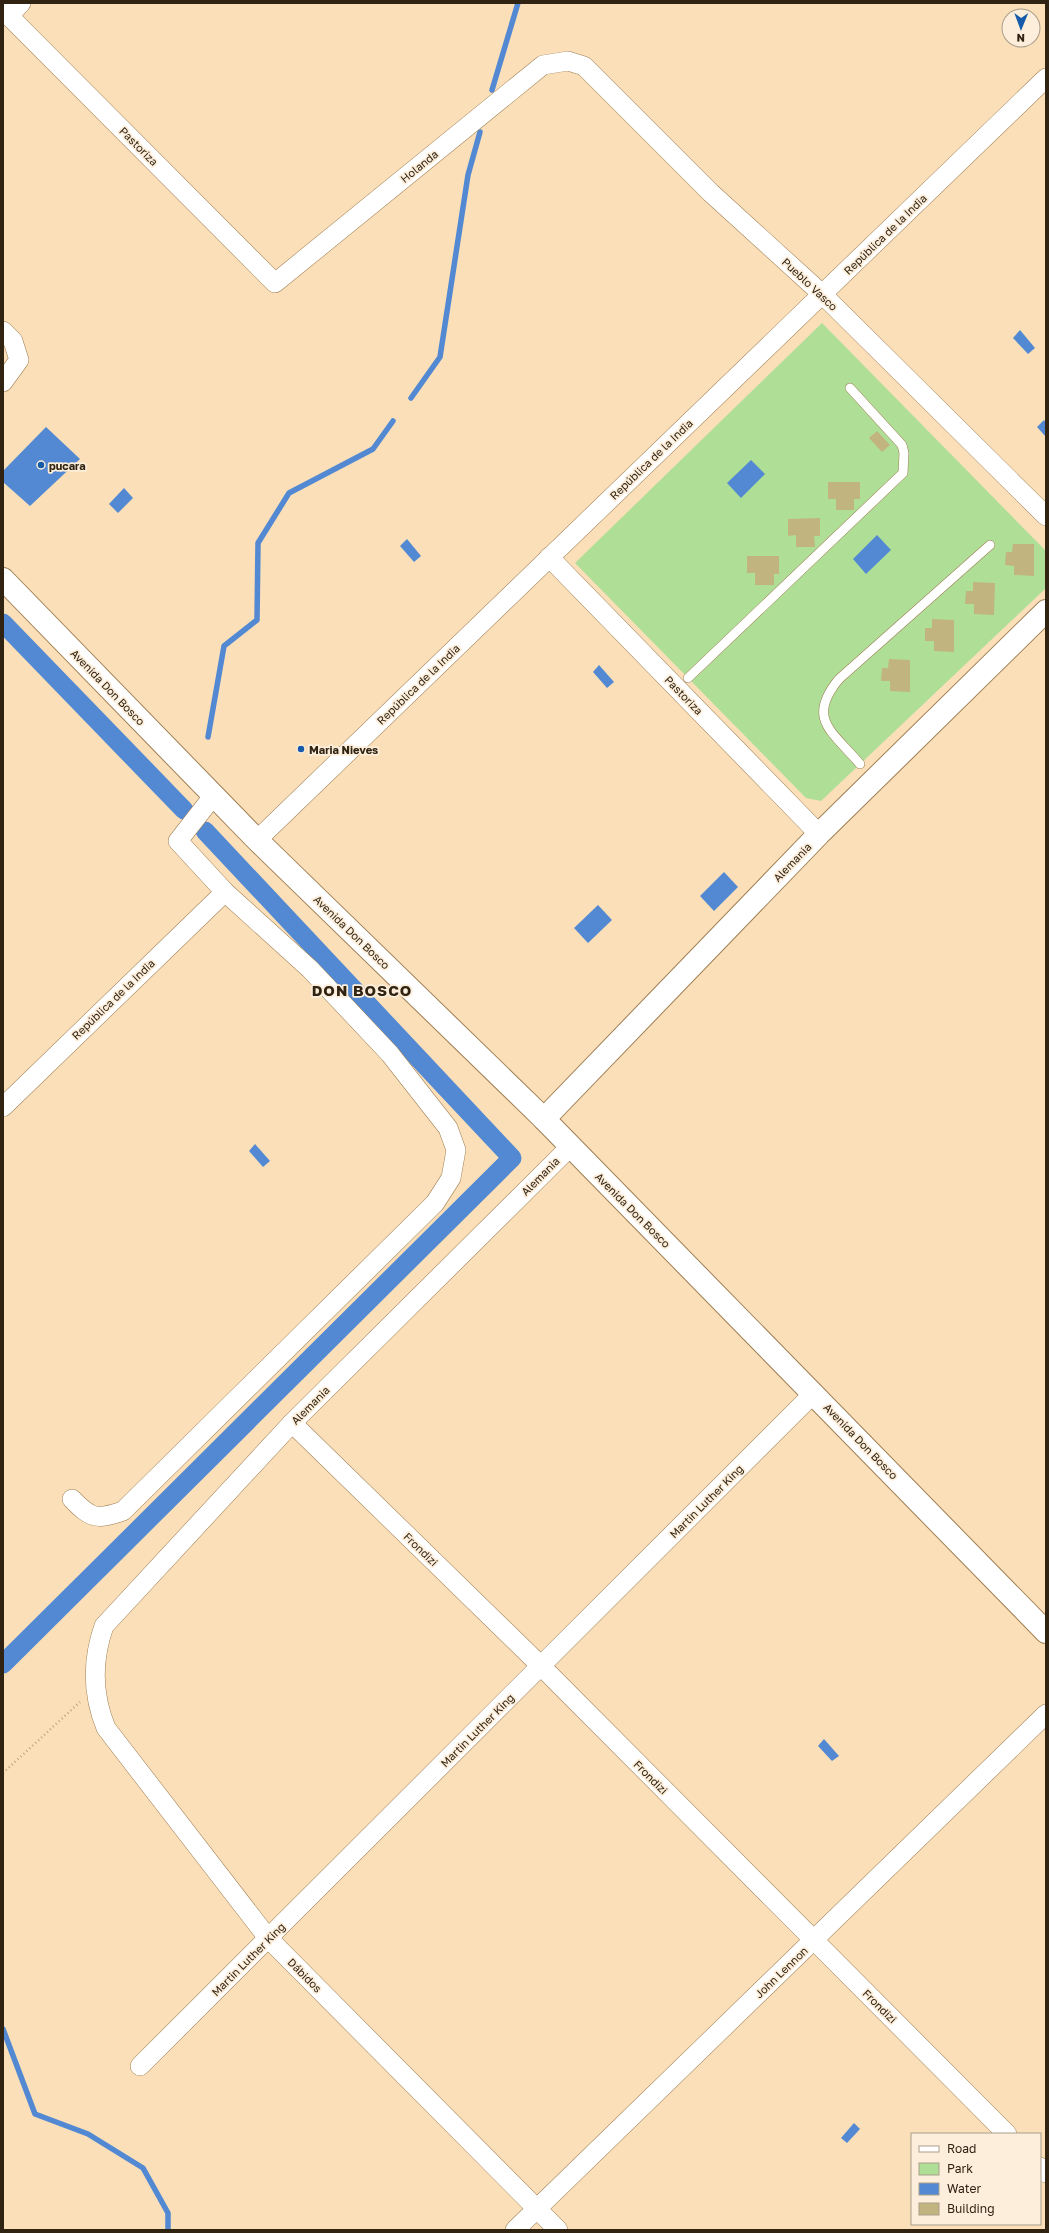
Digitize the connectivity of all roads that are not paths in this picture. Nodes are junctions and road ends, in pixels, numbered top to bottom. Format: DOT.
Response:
graph roads {
  1 [pos="11,10"];
  2 [pos="568,60"];
  3 [pos="1046,78"];
  4 [pos="275,283"];
  5 [pos="822,294"];
  6 [pos="3,331"];
  7 [pos="3,382"];
  8 [pos="850,388"];
  9 [pos="1046,516"];
  10 [pos="990,545"];
  11 [pos="549,557"];
  12 [pos="3,579"];
  13 [pos="1046,611"];
  14 [pos="688,678"];
  15 [pos="860,764"];
  16 [pos="214,795"];
  17 [pos="819,834"];
  18 [pos="257,840"];
  19 [pos="225,892"];
  20 [pos="3,1107"];
  21 [pos="544,1119"];
  22 [pos="570,1147"];
  23 [pos="814,1393"];
  24 [pos="292,1423"];
  25 [pos="72,1499"];
  26 [pos="1046,1632"];
  27 [pos="541,1666"];
  28 [pos="95,1688"];
  29 [pos="1046,1714"];
  30 [pos="268,1938"];
  31 [pos="814,1940"];
  32 [pos="140,2066"];
  33 [pos="1006,2133"];
  34 [pos="537,2209"];
  35 [pos="515,2230"];
  36 [pos="558,2230"];
  1 -- 4 [label="street, Pastoriza"];
  2 -- 4 [label="street, Holanda"];
  2 -- 5 [label="street, Pueblo Vasco"];
  3 -- 5 [label="street, República de la India"];
  5 -- 9 [label="street, Pueblo Vasco"];
  5 -- 11 [label="street, República de la India"];
  6 -- 7 [label="street"];
  8 -- 14 [label="lane"];
  10 -- 15 [label="lane"];
  11 -- 17 [label="street, Pastoriza"];
  11 -- 18 [label="street, República de la India"];
  12 -- 16 [label="main road, Avenida Don Bosco"];
  13 -- 17 [label="main road, Alemania"];
  16 -- 18 [label="main road, Avenida Don Bosco"];
  16 -- 19 [label="street"];
  17 -- 21 [label="main road, Alemania"];
  18 -- 21 [label="main road, Avenida Don Bosco"];
  19 -- 20 [label="street, República de la India"];
  19 -- 25 [label="street"];
  21 -- 22 [label="main road, Avenida Don Bosco"];
  22 -- 23 [label="main road, Avenida Don Bosco"];
  22 -- 24 [label="street, Alemania"];
  23 -- 26 [label="main road, Avenida Don Bosco"];
  23 -- 27 [label="street, Martin Luther King"];
  24 -- 27 [label="street, Frondizi"];
  24 -- 28 [label="street, Alemania"];
  27 -- 30 [label="street, Martin Luther King"];
  27 -- 31 [label="street, Frondizi"];
  28 -- 30 [label="street, Dábidos"];
  29 -- 31 [label="street, John Lennon"];
  30 -- 32 [label="street, Martin Luther King"];
  30 -- 34 [label="street, Dábidos"];
  31 -- 33 [label="street, Frondizi"];
  31 -- 34 [label="street, John Lennon"];
  34 -- 35 [label="street, John Lennon"];
  34 -- 36 [label="street, Dábidos"];
}
